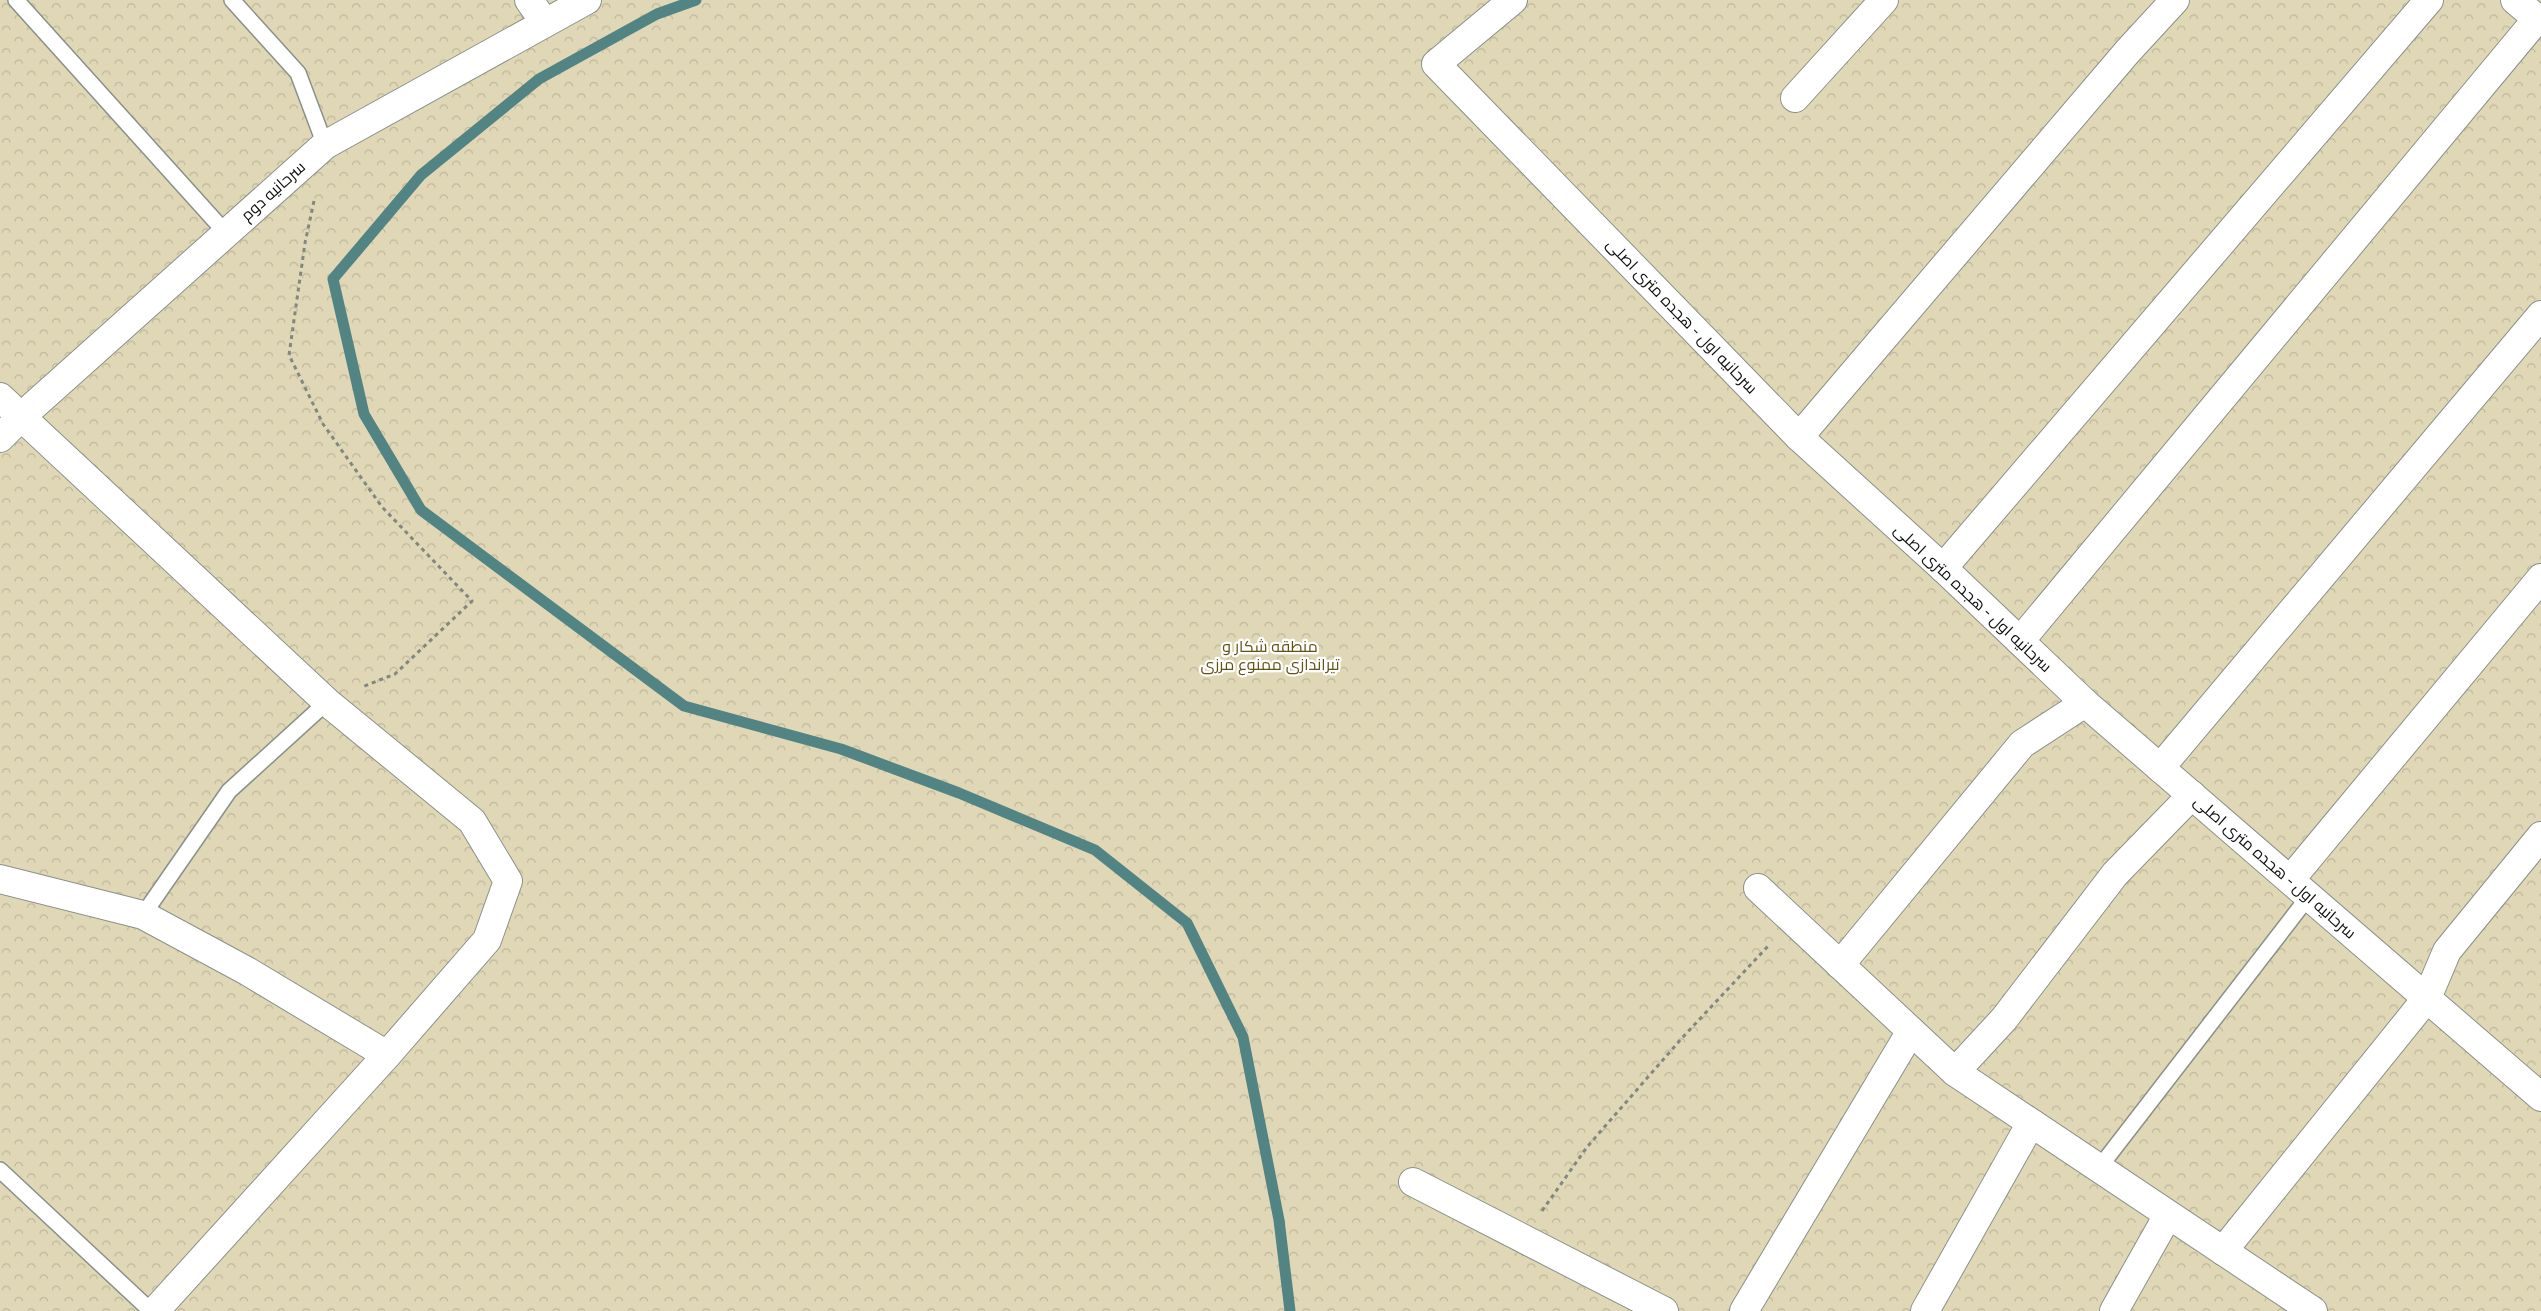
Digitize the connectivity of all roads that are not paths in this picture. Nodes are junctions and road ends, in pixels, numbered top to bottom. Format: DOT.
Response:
graph roads {
  1 [pos="16,0"];
  2 [pos="232,0"];
  3 [pos="529,0"];
  4 [pos="586,0"];
  5 [pos="1513,0"];
  6 [pos="1884,0"];
  7 [pos="2175,0"];
  8 [pos="2429,0"];
  9 [pos="2515,0"];
  10 [pos="2539,21"];
  11 [pos="545,23"];
  12 [pos="1795,98"];
  13 [pos="325,144"];
  14 [pos="226,233"];
  15 [pos="2541,316"];
  16 [pos="0,397"];
  17 [pos="22,416"];
  18 [pos="1799,437"];
  19 [pos="0,438"];
  20 [pos="1943,568"];
  21 [pos="2541,578"];
  22 [pos="2020,641"];
  23 [pos="326,702"];
  24 [pos="2085,704"];
  25 [pos="2160,768"];
  26 [pos="2192,795"];
  27 [pos="2541,836"];
  28 [pos="0,879"];
  29 [pos="1758,888"];
  30 [pos="2299,888"];
  31 [pos="143,915"];
  32 [pos="1840,965"];
  33 [pos="2427,998"];
  34 [pos="1911,1032"];
  35 [pos="387,1055"];
  36 [pos="1954,1072"];
  37 [pos="2541,1097"];
  38 [pos="2031,1123"];
  39 [pos="2098,1168"];
  40 [pos="0,1170"];
  41 [pos="1413,1182"];
  42 [pos="2168,1214"];
  43 [pos="2223,1251"];
  44 [pos="153,1311"];
  45 [pos="1664,1311"];
  46 [pos="1744,1311"];
  47 [pos="1925,1311"];
  48 [pos="2114,1311"];
  49 [pos="2313,1311"];
  1 -- 14 [label="lane"];
  2 -- 13 [label="lane"];
  3 -- 11 [label="street"];
  4 -- 11 [label="street, سرحانیه دوم"];
  5 -- 18 [label="street, سرحانیه اول - هجده متری اصلی"];
  6 -- 12 [label="street"];
  7 -- 18 [label="street"];
  8 -- 20 [label="street"];
  9 -- 10 [label="street"];
  10 -- 22 [label="street"];
  11 -- 13 [label="street, سرحانیه دوم"];
  13 -- 14 [label="street, سرحانیه دوم"];
  14 -- 17 [label="street, سرحانیه دوم"];
  15 -- 25 [label="street"];
  16 -- 17 [label="street"];
  17 -- 19 [label="street, سرحانیه دوم"];
  17 -- 23 [label="street"];
  18 -- 20 [label="street, سرحانیه اول - هجده متری اصلی"];
  20 -- 22 [label="street, سرحانیه اول - هجده متری اصلی"];
  21 -- 30 [label="street"];
  22 -- 24 [label="street, سرحانیه اول - هجده متری اصلی"];
  23 -- 31 [label="lane"];
  23 -- 35 [label="street"];
  24 -- 25 [label="street, سرحانیه اول - هجده متری اصلی"];
  24 -- 32 [label="street"];
  25 -- 26 [label="street, سرحانیه اول - هجده متری اصلی"];
  26 -- 30 [label="street, سرحانیه اول - هجده متری اصلی"];
  26 -- 36 [label="street"];
  27 -- 33 [label="street"];
  28 -- 31 [label="street"];
  29 -- 32 [label="street"];
  30 -- 33 [label="street, سرحانیه اول - هجده متری اصلی"];
  30 -- 39 [label="lane"];
  31 -- 35 [label="street"];
  32 -- 34 [label="street"];
  33 -- 37 [label="street, سرحانیه اول - هجده متری اصلی"];
  33 -- 43 [label="street"];
  34 -- 36 [label="street"];
  34 -- 46 [label="street"];
  35 -- 44 [label="street"];
  36 -- 38 [label="street"];
  38 -- 39 [label="street"];
  38 -- 47 [label="street"];
  39 -- 42 [label="street"];
  40 -- 44 [label="lane"];
  41 -- 45 [label="street"];
  42 -- 43 [label="street"];
  42 -- 48 [label="street"];
  43 -- 49 [label="street"];
}
